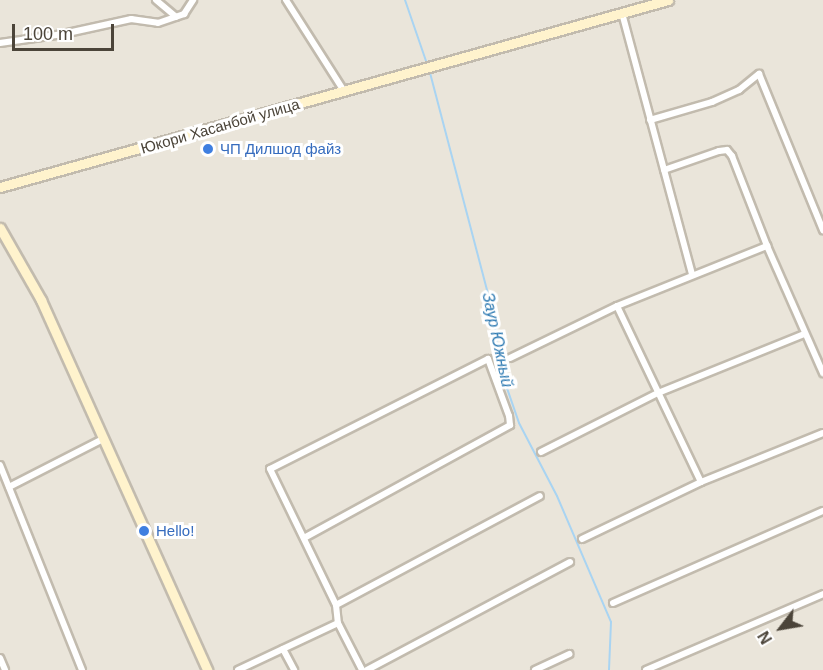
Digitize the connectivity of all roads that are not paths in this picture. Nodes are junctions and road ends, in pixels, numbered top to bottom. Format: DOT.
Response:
graph roads {
  1 [pos="156,0"];
  2 [pos="193,0"];
  3 [pos="286,0"];
  4 [pos="669,0"];
  5 [pos="622,13"];
  6 [pos="176,17"];
  7 [pos="0,44"];
  8 [pos="344,91"];
  9 [pos="650,120"];
  10 [pos="664,170"];
  11 [pos="0,187"];
  12 [pos="0,228"];
  13 [pos="823,230"];
  14 [pos="767,246"];
  15 [pos="692,275"];
  16 [pos="617,306"];
  17 [pos="804,334"];
  18 [pos="510,357"];
  19 [pos="823,373"];
  20 [pos="658,393"];
  21 [pos="823,433"];
  22 [pos="103,439"];
  23 [pos="541,452"];
  24 [pos="0,465"];
  25 [pos="701,482"];
  26 [pos="9,487"];
  27 [pos="540,496"];
  28 [pos="823,512"];
  29 [pos="304,538"];
  30 [pos="582,539"];
  31 [pos="570,562"];
  32 [pos="823,594"];
  33 [pos="613,603"];
  34 [pos="336,605"];
  35 [pos="338,623"];
  36 [pos="283,649"];
  37 [pos="569,654"];
  38 [pos="0,658"];
  39 [pos="5,670"];
  40 [pos="82,670"];
  41 [pos="207,670"];
  42 [pos="238,670"];
  43 [pos="294,670"];
  44 [pos="362,670"];
  45 [pos="367,670"];
  46 [pos="535,670"];
  47 [pos="646,670"];
  1 -- 6 [label="street"];
  2 -- 6 [label="street"];
  3 -- 8 [label="street"];
  4 -- 5 [label="street, Юкори Хасанбой улица"];
  5 -- 8 [label="street, Юкори Хасанбой улица"];
  5 -- 9 [label="street"];
  6 -- 7 [label="street"];
  8 -- 11 [label="street, Юкори Хасанбой улица"];
  9 -- 10 [label="street"];
  9 -- 13 [label="street"];
  10 -- 14 [label="street"];
  10 -- 15 [label="street"];
  12 -- 22 [label="street"];
  14 -- 15 [label="street"];
  14 -- 17 [label="street"];
  15 -- 16 [label="street"];
  16 -- 18 [label="street"];
  16 -- 20 [label="street"];
  17 -- 19 [label="street"];
  17 -- 20 [label="street"];
  20 -- 23 [label="street"];
  20 -- 25 [label="street"];
  21 -- 25 [label="street"];
  22 -- 26 [label="street"];
  22 -- 41 [label="street"];
  24 -- 26 [label="street"];
  25 -- 30 [label="street"];
  26 -- 40 [label="street"];
  27 -- 34 [label="street"];
  28 -- 33 [label="street"];
  29 -- 29 [label="street"];
  29 -- 34 [label="street"];
  31 -- 45 [label="street"];
  32 -- 47 [label="street"];
  34 -- 35 [label="street"];
  35 -- 36 [label="street"];
  35 -- 44 [label="street"];
  36 -- 42 [label="street"];
  36 -- 43 [label="street"];
  37 -- 46 [label="street"];
  38 -- 39 [label="street"];
}
